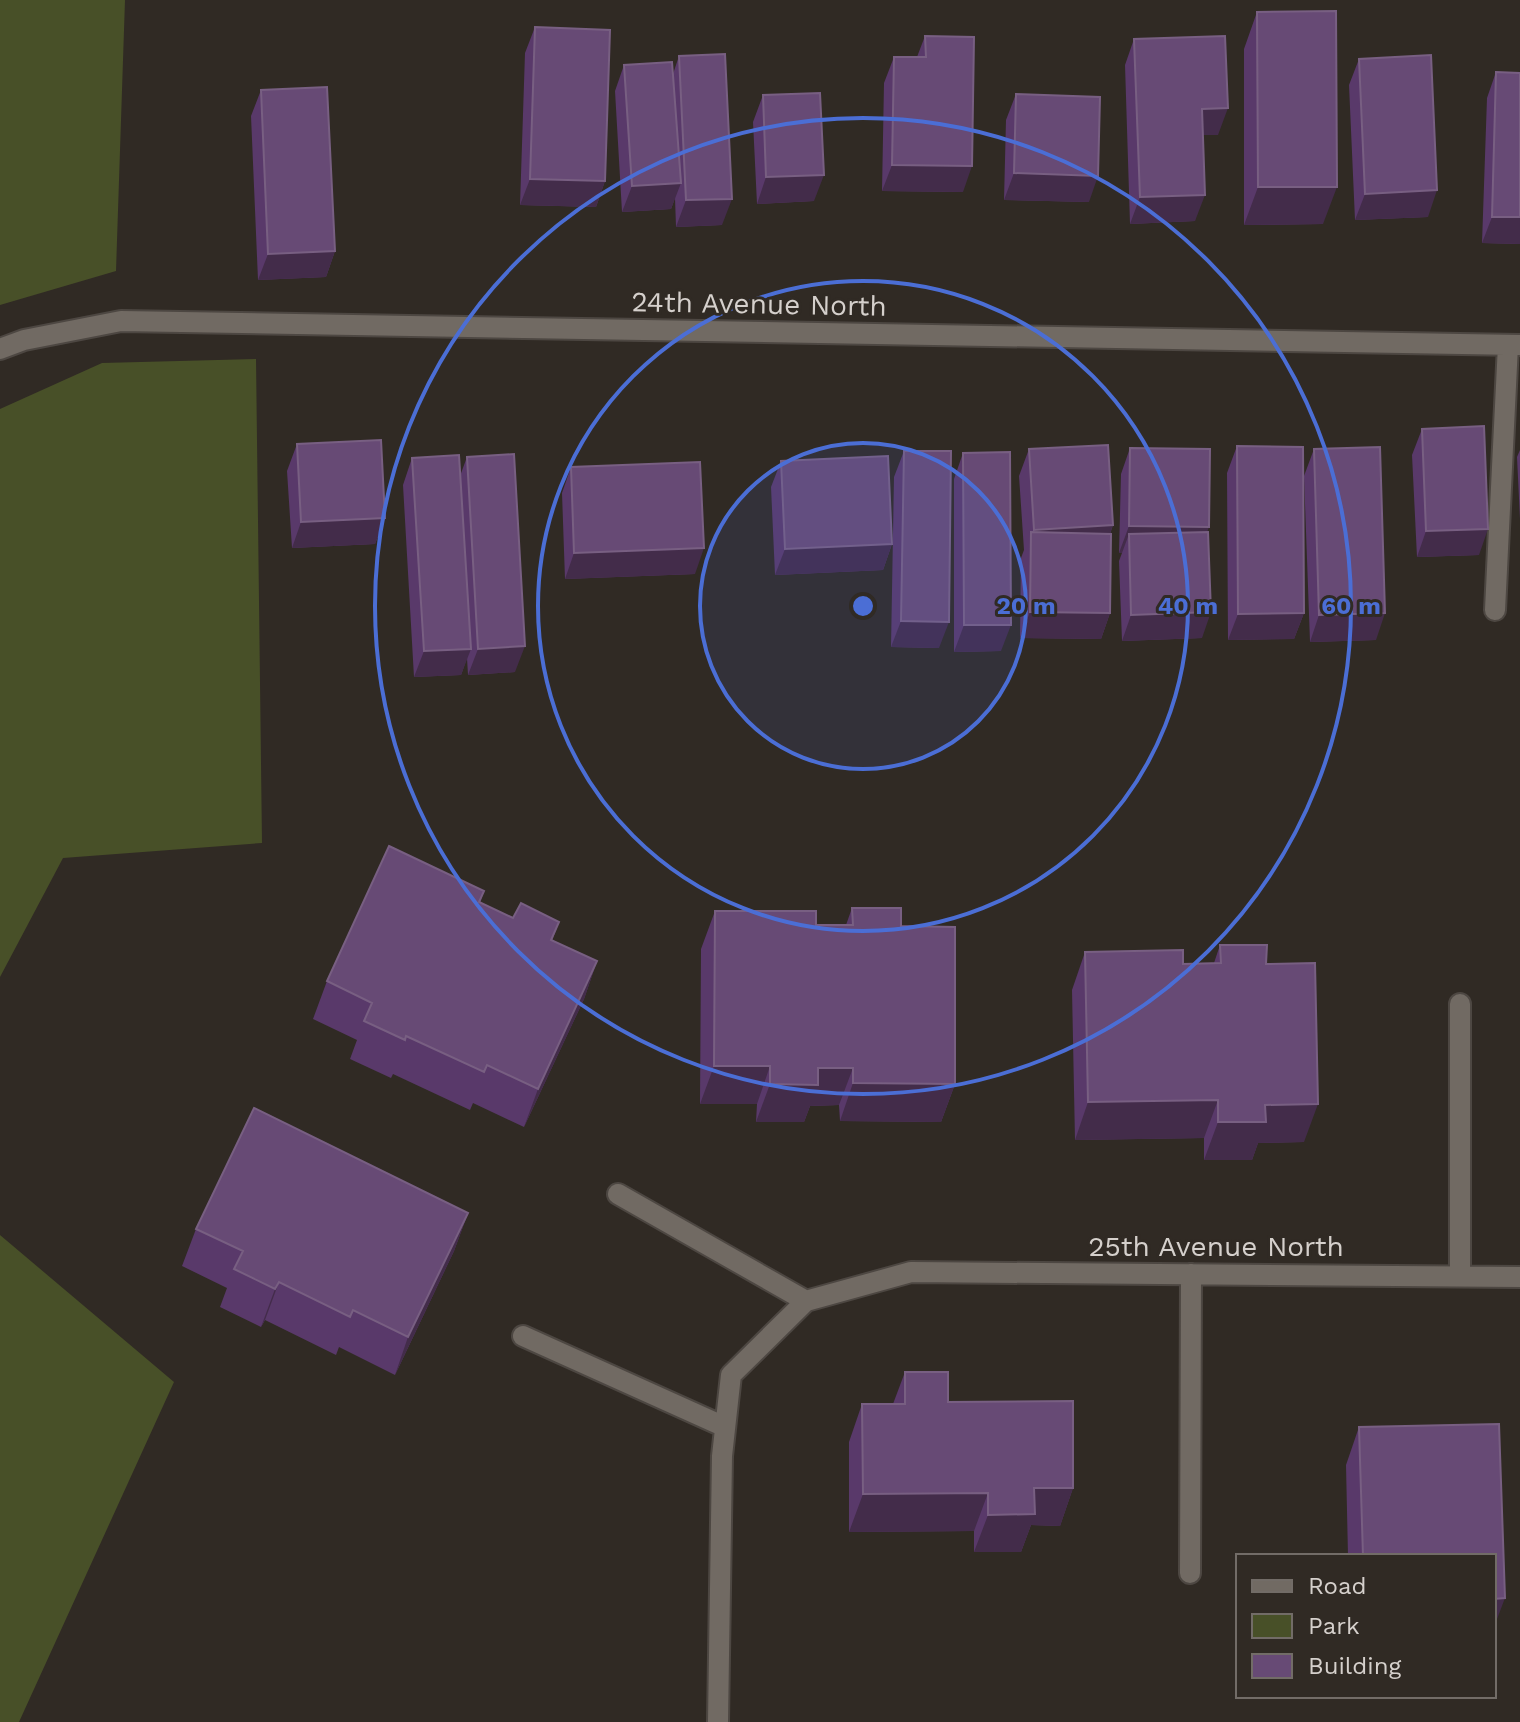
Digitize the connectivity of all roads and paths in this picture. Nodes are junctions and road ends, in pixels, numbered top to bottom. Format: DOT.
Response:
graph roads {
  1 [pos="1514,345"];
  2 [pos="0,349"];
  3 [pos="1495,610"];
  4 [pos="1460,1004"];
  5 [pos="618,1194"];
  6 [pos="1191,1274"];
  7 [pos="1460,1276"];
  8 [pos="1520,1277"];
  9 [pos="806,1301"];
  10 [pos="523,1336"];
  11 [pos="725,1427"];
  12 [pos="1190,1573"];
  13 [pos="718,1722"];
  1 -- 2 [label="street, 24th Avenue North"];
  1 -- 3 [label="street"];
  4 -- 7 [label="street"];
  5 -- 9 [label="street"];
  6 -- 7 [label="street, 25th Avenue North"];
  6 -- 9 [label="street, 25th Avenue North"];
  6 -- 12 [label="street"];
  7 -- 8 [label="street, 25th Avenue North"];
  9 -- 11 [label="street"];
  10 -- 11 [label="street"];
  11 -- 13 [label="street"];
}
